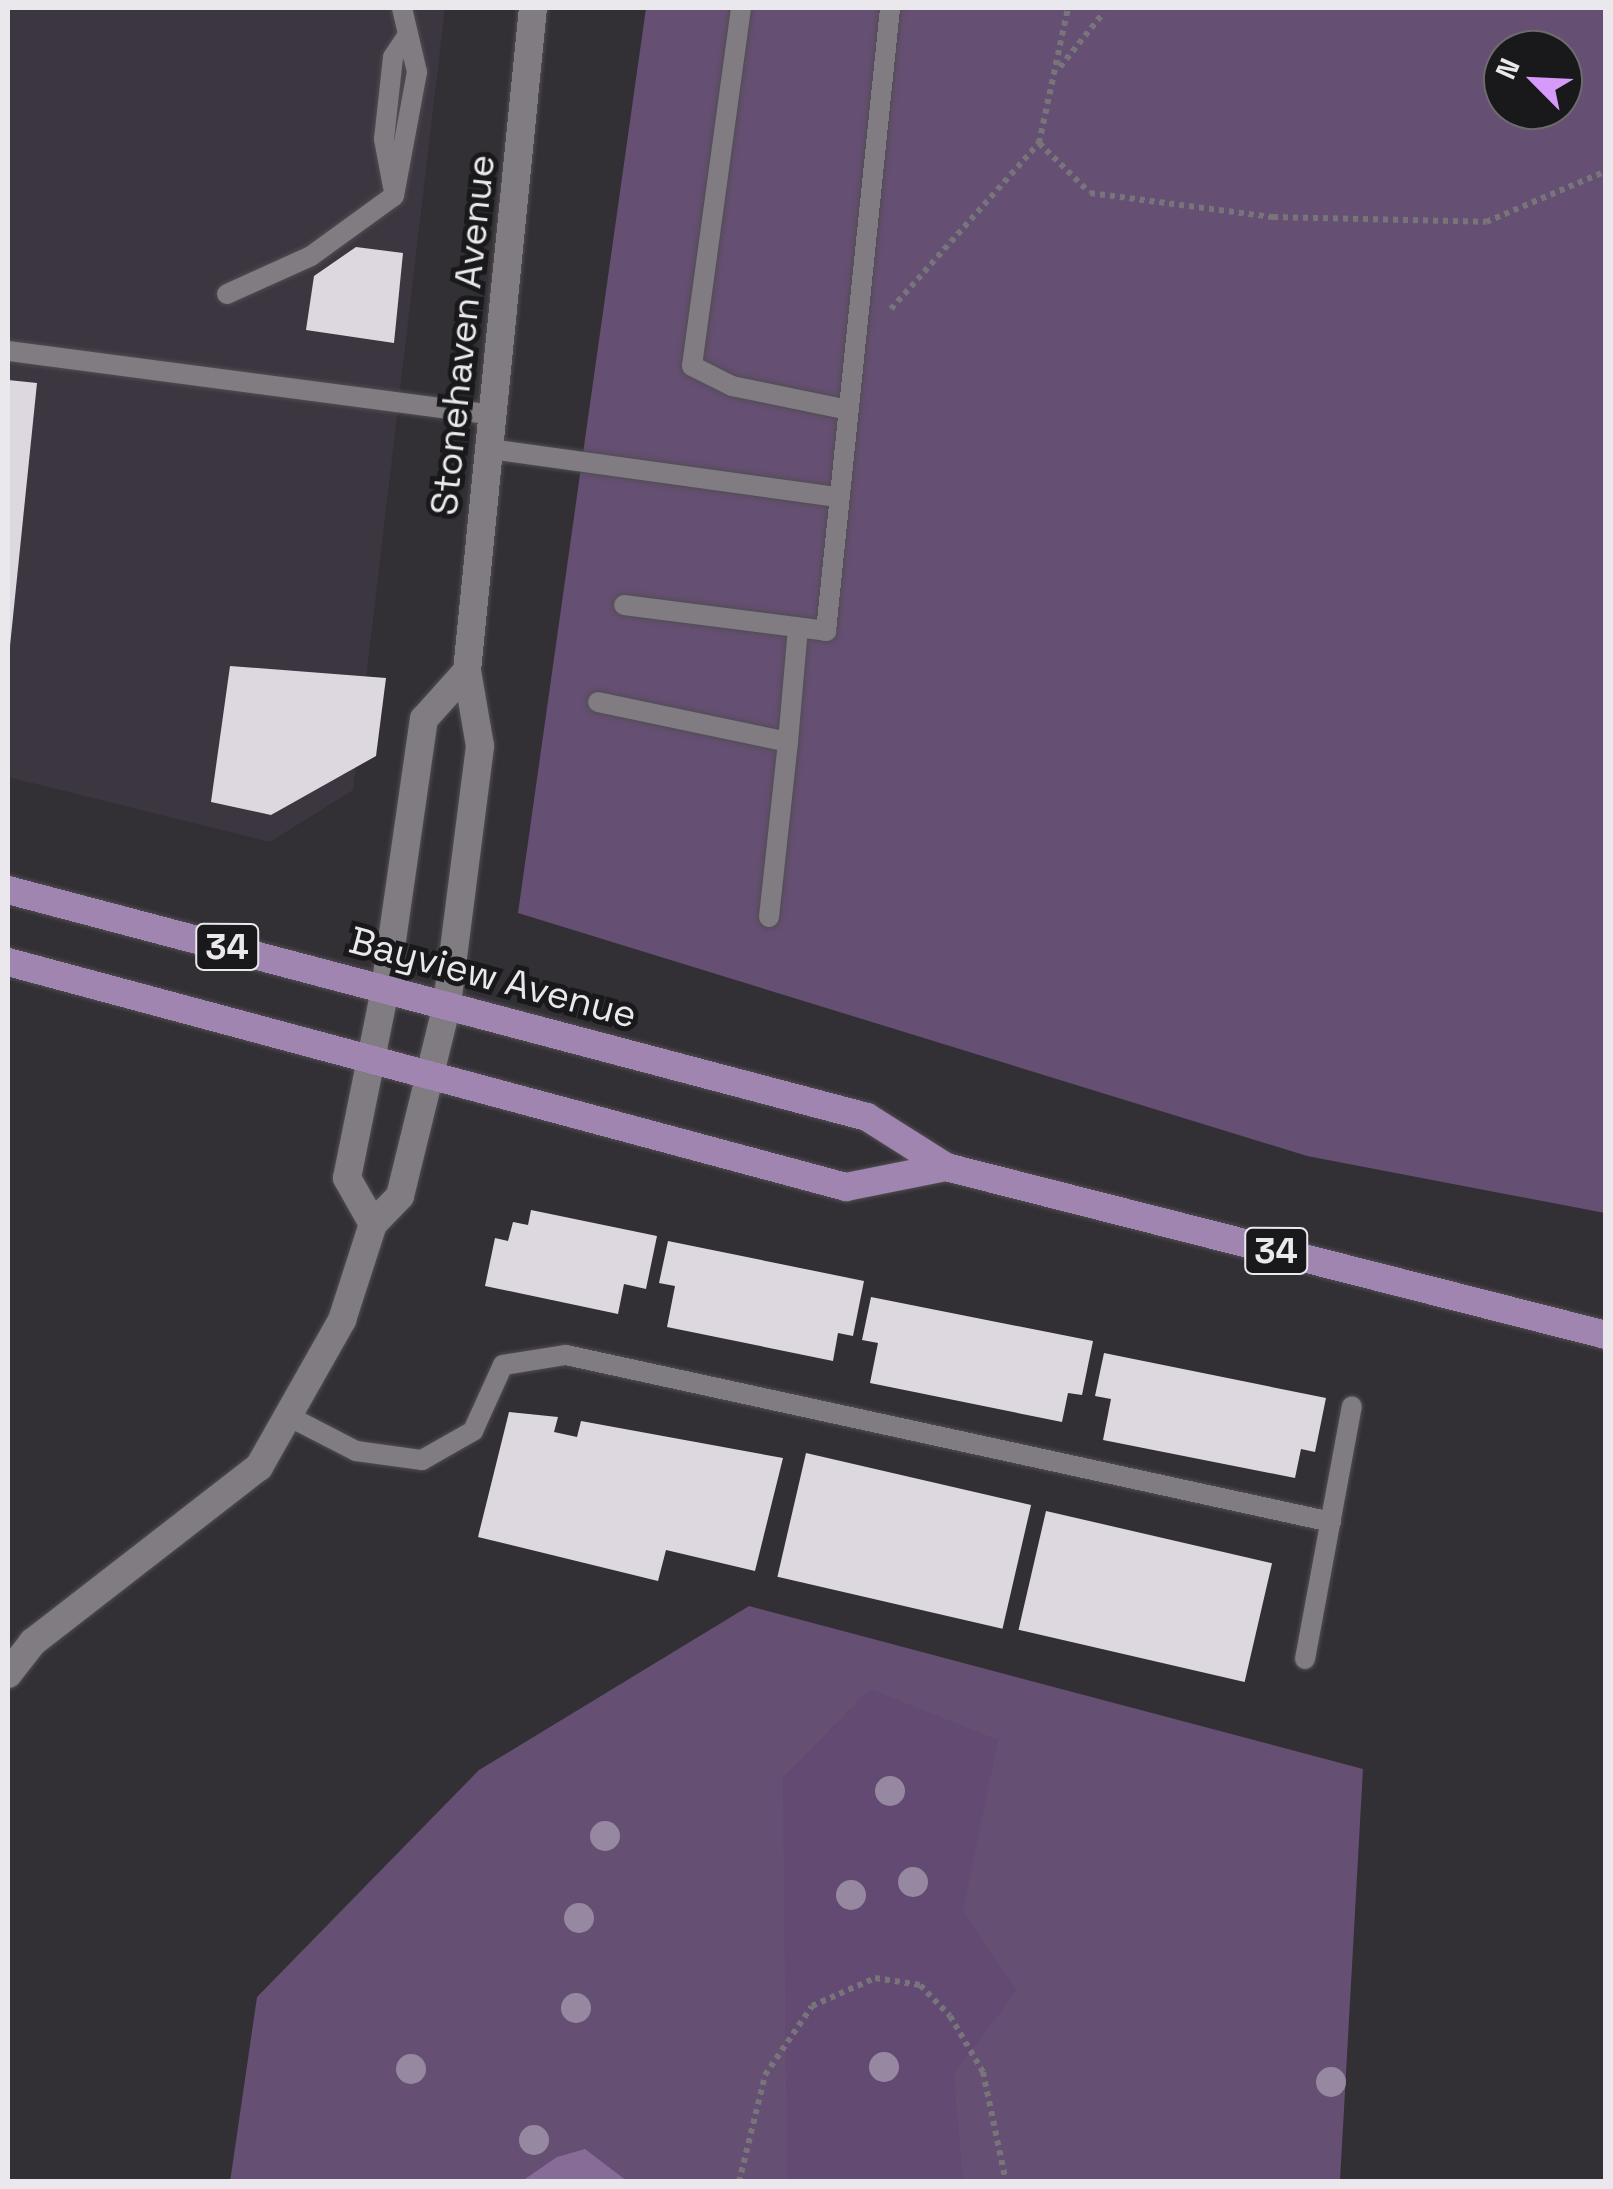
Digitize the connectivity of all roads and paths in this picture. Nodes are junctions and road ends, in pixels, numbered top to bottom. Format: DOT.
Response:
graph roads {
  1 [pos="402,8"];
  2 [pos="533,8"];
  3 [pos="741,8"];
  4 [pos="890,8"];
  5 [pos="1068,8"];
  6 [pos="1104,12"];
  7 [pos="1056,72"];
  8 [pos="1039,143"];
  9 [pos="1606,171"];
  10 [pos="227,294"];
  11 [pos="8,352"];
  12 [pos="851,355"];
  13 [pos="844,409"];
  14 [pos="493,415"];
  15 [pos="490,448"];
  16 [pos="834,497"];
  17 [pos="624,605"];
  18 [pos="798,628"];
  19 [pos="467,671"];
  20 [pos="598,702"];
  21 [pos="788,742"];
  22 [pos="8,890"];
  23 [pos="770,916"];
  24 [pos="8,962"];
  25 [pos="385,989"];
  26 [pos="447,1004"];
  27 [pos="369,1065"];
  28 [pos="429,1077"];
  29 [pos="946,1167"];
  30 [pos="373,1224"];
  31 [pos="1606,1335"];
  32 [pos="1352,1406"];
  33 [pos="290,1417"];
  34 [pos="1331,1522"];
  35 [pos="1306,1659"];
  36 [pos="8,1674"];
  37 [pos="739,2182"];
  38 [pos="1006,2182"];
  1 -- 10 [label="lane"];
  2 -- 14 [label="street, Stonehaven Avenue"];
  3 -- 13 [label="lane"];
  4 -- 12 [label="lane"];
  5 -- 7 [label="path"];
  6 -- 7 [label="path"];
  7 -- 8 [label="path"];
  8 -- 9 [label="path"];
  8 -- 12 [label="path"];
  11 -- 14 [label="lane"];
  12 -- 13 [label="lane"];
  13 -- 16 [label="lane"];
  14 -- 15 [label="street, Stonehaven Avenue"];
  15 -- 16 [label="lane"];
  15 -- 19 [label="street, Stonehaven Avenue"];
  16 -- 18 [label="lane"];
  17 -- 18 [label="lane"];
  18 -- 21 [label="lane"];
  19 -- 25 [label="street"];
  19 -- 26 [label="street, Stonehaven Avenue"];
  20 -- 21 [label="lane"];
  21 -- 23 [label="lane"];
  22 -- 25 [label="main road, Bayview Avenue / 34"];
  24 -- 27 [label="main road, Bayview Avenue / 34"];
  25 -- 26 [label="main road, Bayview Avenue / 34"];
  25 -- 27 [label="street"];
  26 -- 28 [label="street, Stonehaven Avenue"];
  26 -- 29 [label="main road, Bayview Avenue / 34"];
  27 -- 28 [label="main road, Bayview Avenue / 34"];
  27 -- 30 [label="street"];
  28 -- 29 [label="main road, Bayview Avenue / 34"];
  28 -- 30 [label="street, Stonehaven Avenue"];
  29 -- 31 [label="main road, Bayview Avenue / 34"];
  30 -- 33 [label="street, Stonehaven Avenue"];
  32 -- 34 [label="lane"];
  33 -- 34 [label="lane"];
  33 -- 36 [label="street, Stonehaven Avenue"];
  34 -- 35 [label="lane"];
  37 -- 38 [label="path"];
}
